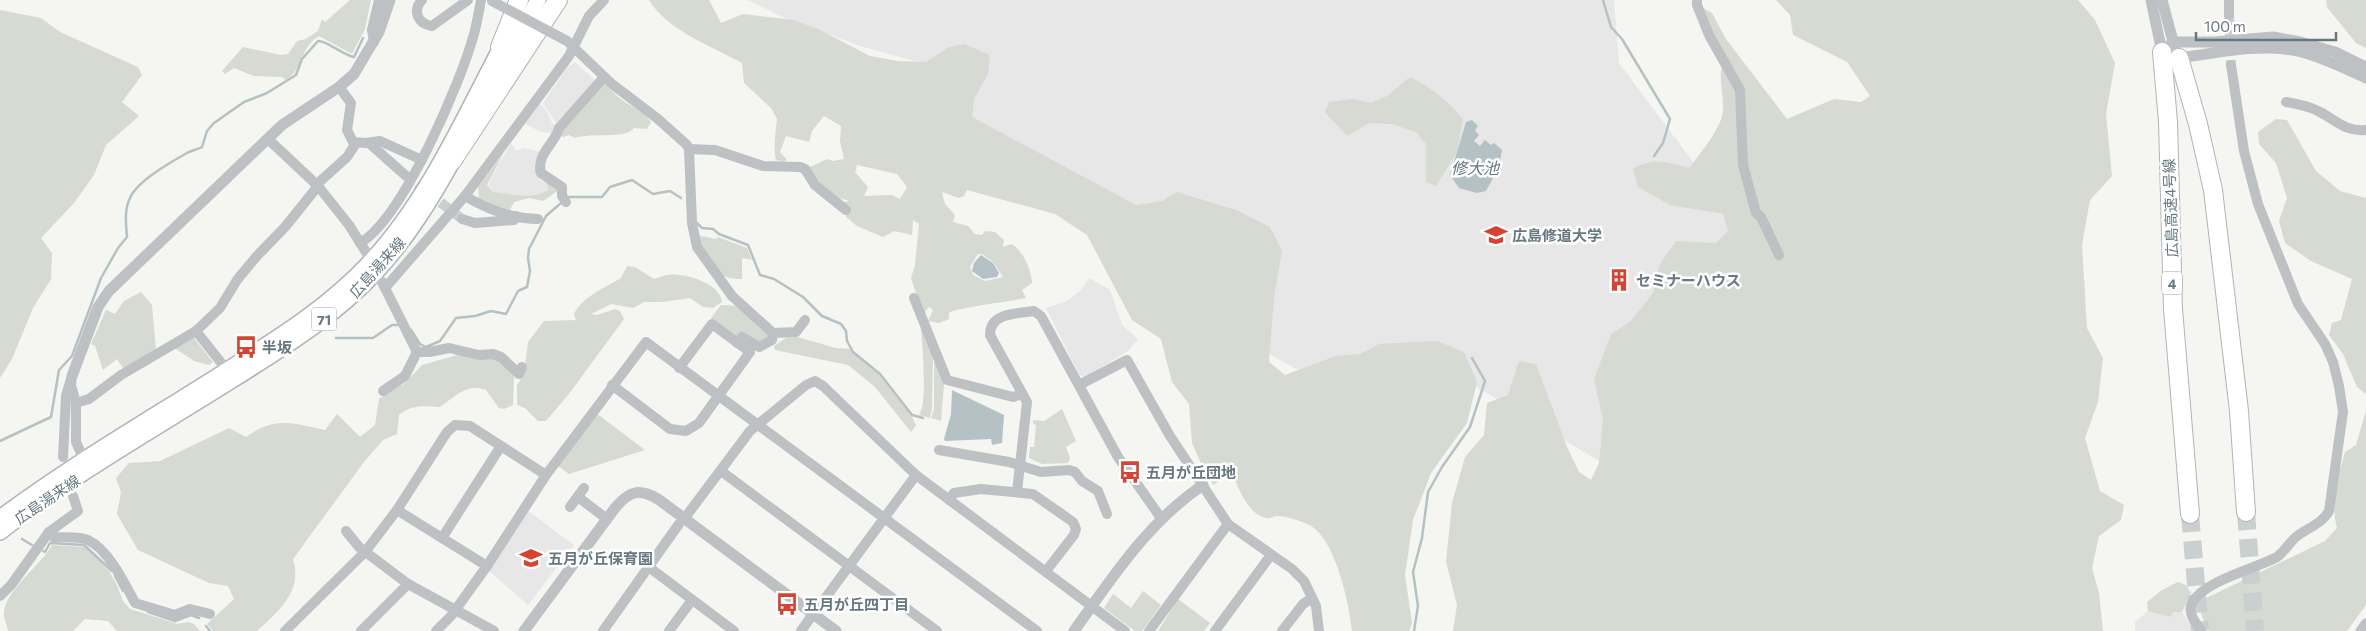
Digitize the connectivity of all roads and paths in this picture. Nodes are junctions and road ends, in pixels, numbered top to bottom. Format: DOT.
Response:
graph roads {
  1 [pos="379,0"];
  2 [pos="390,0"];
  3 [pos="422,0"];
  4 [pos="468,0"];
  5 [pos="481,0"];
  6 [pos="492,0"];
  7 [pos="519,0"];
  8 [pos="525,0"];
  9 [pos="538,0"];
  10 [pos="558,0"];
  11 [pos="604,0"];
  12 [pos="1698,0"];
  13 [pos="2151,0"];
  14 [pos="2162,0"];
  15 [pos="2229,0"];
  16 [pos="2229,15"];
  17 [pos="374,42"];
  18 [pos="570,43"];
  19 [pos="500,48"];
  20 [pos="2171,51"];
  21 [pos="2231,66"];
  22 [pos="2366,67"];
  23 [pos="604,77"];
  24 [pos="2366,78"];
  25 [pos="339,87"];
  26 [pos="2286,102"];
  27 [pos="2366,130"];
  28 [pos="268,138"];
  29 [pos="356,143"];
  30 [pos="369,143"];
  31 [pos="689,149"];
  32 [pos="422,160"];
  33 [pos="452,162"];
  34 [pos="405,175"];
  35 [pos="317,186"];
  36 [pos="465,196"];
  37 [pos="566,202"];
  38 [pos="846,210"];
  39 [pos="516,216"];
  40 [pos="462,219"];
  41 [pos="538,219"];
  42 [pos="360,243"];
  43 [pos="1779,255"];
  44 [pos="373,267"];
  45 [pos="385,288"];
  46 [pos="914,298"];
  47 [pos="805,320"];
  48 [pos="196,331"];
  49 [pos="773,333"];
  50 [pos="737,343"];
  51 [pos="417,352"];
  52 [pos="522,367"];
  53 [pos="680,368"];
  54 [pos="227,370"];
  55 [pos="72,376"];
  56 [pos="612,385"];
  57 [pos="1079,385"];
  58 [pos="383,391"];
  59 [pos="1022,394"];
  60 [pos="718,396"];
  61 [pos="76,403"];
  62 [pos="757,425"];
  63 [pos="501,446"];
  64 [pos="939,450"];
  65 [pos="63,458"];
  66 [pos="84,460"];
  67 [pos="1020,465"];
  68 [pos="721,471"];
  69 [pos="546,475"];
  70 [pos="916,476"];
  71 [pos="1203,485"];
  72 [pos="1017,492"];
  73 [pos="73,496"];
  74 [pos="949,500"];
  75 [pos="570,507"];
  76 [pos="397,510"];
  77 [pos="2246,512"];
  78 [pos="1107,514"];
  79 [pos="2190,514"];
  80 [pos="0,518"];
  81 [pos="884,518"];
  82 [pos="1161,518"];
  83 [pos="607,519"];
  84 [pos="682,522"];
  85 [pos="1228,524"];
  86 [pos="346,531"];
  87 [pos="0,532"];
  88 [pos="49,532"];
  89 [pos="442,538"];
  90 [pos="365,552"];
  91 [pos="1271,555"];
  92 [pos="486,566"];
  93 [pos="849,566"];
  94 [pos="650,568"];
  95 [pos="1046,571"];
  96 [pos="408,584"];
  97 [pos="0,596"];
  98 [pos="1312,598"];
  99 [pos="692,600"];
  100 [pos="1092,606"];
  101 [pos="455,610"];
  102 [pos="816,611"];
  103 [pos="210,614"];
  104 [pos="2366,624"];
  105 [pos="285,631"];
  106 [pos="361,631"];
  107 [pos="436,631"];
  108 [pos="494,631"];
  109 [pos="524,631"];
  110 [pos="603,631"];
  111 [pos="669,631"];
  112 [pos="734,631"];
  113 [pos="801,631"];
  114 [pos="836,631"];
  115 [pos="938,631"];
  116 [pos="1037,631"];
  117 [pos="1074,631"];
  118 [pos="1125,631"];
  119 [pos="1149,631"];
  120 [pos="1215,631"];
  121 [pos="1282,631"];
  122 [pos="1319,631"];
  123 [pos="2200,631"];
  124 [pos="2361,631"];
  1 -- 17 [label="street"];
  2 -- 17 [label="street"];
  3 -- 4 [label="street"];
  5 -- 32 [label="street"];
  6 -- 18 [label="street, bridge"];
  7 -- 19 [label="highway"];
  8 -- 19 [label="main road, 広島湯来線 / 71"];
  9 -- 33 [label="main road, 広島湯来線 / 71"];
  10 -- 33 [label="highway"];
  11 -- 18 [label="street"];
  12 -- 43 [label="street"];
  13 -- 20 [label="street"];
  14 -- 20 [label="street"];
  15 -- 16 [label="street"];
  17 -- 25 [label="street"];
  18 -- 23 [label="street"];
  18 -- 36 [label="street"];
  19 -- 44 [label="main road, 広島湯来線 / 71"];
  20 -- 22 [label="street"];
  20 -- 24 [label="street"];
  20 -- 77 [label="highway"];
  20 -- 79 [label="highway, 広島高速4号線 / 4"];
  21 -- 123 [label="street"];
  23 -- 31 [label="street"];
  23 -- 37 [label="street"];
  25 -- 28 [label="street"];
  25 -- 29 [label="street"];
  26 -- 27 [label="street"];
  28 -- 35 [label="street"];
  28 -- 55 [label="street"];
  29 -- 30 [label="street"];
  29 -- 35 [label="street"];
  30 -- 32 [label="street"];
  30 -- 34 [label="street"];
  31 -- 38 [label="street"];
  31 -- 49 [label="street"];
  32 -- 42 [label="street"];
  33 -- 44 [label="main road, 広島湯来線 / 71"];
  35 -- 42 [label="street"];
  35 -- 48 [label="street"];
  36 -- 39 [label="street"];
  36 -- 45 [label="street"];
  39 -- 40 [label="street"];
  39 -- 41 [label="street"];
  42 -- 44 [label="street"];
  44 -- 45 [label="street"];
  44 -- 54 [label="main road, 広島湯来線 / 71"];
  44 -- 87 [label="main road, 広島湯来線 / 71"];
  45 -- 51 [label="street"];
  46 -- 59 [label="street"];
  47 -- 49 [label="street"];
  48 -- 54 [label="street"];
  48 -- 61 [label="street"];
  49 -- 50 [label="street"];
  50 -- 53 [label="street"];
  50 -- 60 [label="street"];
  51 -- 52 [label="street"];
  51 -- 58 [label="street"];
  53 -- 56 [label="street"];
  53 -- 60 [label="street"];
  54 -- 66 [label="main road, 広島湯来線 / 71"];
  55 -- 61 [label="street"];
  55 -- 65 [label="street"];
  56 -- 60 [label="street"];
  56 -- 69 [label="street"];
  57 -- 59 [label="street"];
  57 -- 71 [label="street"];
  57 -- 82 [label="street"];
  59 -- 67 [label="street"];
  60 -- 62 [label="street"];
  61 -- 66 [label="street"];
  62 -- 68 [label="street"];
  62 -- 70 [label="street"];
  62 -- 81 [label="street"];
  63 -- 69 [label="street"];
  63 -- 76 [label="street"];
  63 -- 89 [label="street"];
  64 -- 67 [label="street"];
  66 -- 80 [label="main road, 広島湯来線 / 71"];
  67 -- 72 [label="street"];
  67 -- 78 [label="street"];
  68 -- 84 [label="street"];
  68 -- 93 [label="street"];
  69 -- 92 [label="street"];
  70 -- 74 [label="street"];
  70 -- 81 [label="street"];
  71 -- 82 [label="street"];
  71 -- 85 [label="street"];
  72 -- 74 [label="street"];
  72 -- 95 [label="street"];
  73 -- 88 [label="street"];
  74 -- 95 [label="street"];
  75 -- 83 [label="street"];
  76 -- 89 [label="street"];
  76 -- 90 [label="street"];
  81 -- 93 [label="street"];
  81 -- 116 [label="street"];
  82 -- 100 [label="street"];
  83 -- 84 [label="street"];
  83 -- 109 [label="street"];
  84 -- 94 [label="street"];
  84 -- 102 [label="street"];
  85 -- 91 [label="street"];
  85 -- 119 [label="street"];
  86 -- 90 [label="street"];
  88 -- 97 [label="street"];
  88 -- 103 [label="street"];
  89 -- 92 [label="street"];
  90 -- 96 [label="street"];
  90 -- 105 [label="street"];
  91 -- 98 [label="street"];
  91 -- 120 [label="street"];
  92 -- 101 [label="street"];
  93 -- 102 [label="street"];
  93 -- 115 [label="street"];
  94 -- 99 [label="street"];
  94 -- 110 [label="street"];
  95 -- 100 [label="street"];
  96 -- 101 [label="street"];
  96 -- 106 [label="street"];
  98 -- 121 [label="street"];
  98 -- 122 [label="street"];
  99 -- 111 [label="street"];
  99 -- 112 [label="street"];
  100 -- 117 [label="street"];
  100 -- 118 [label="street"];
  101 -- 107 [label="street"];
  101 -- 108 [label="street"];
  102 -- 113 [label="street"];
  102 -- 114 [label="street"];
  104 -- 124 [label="street"];
}
